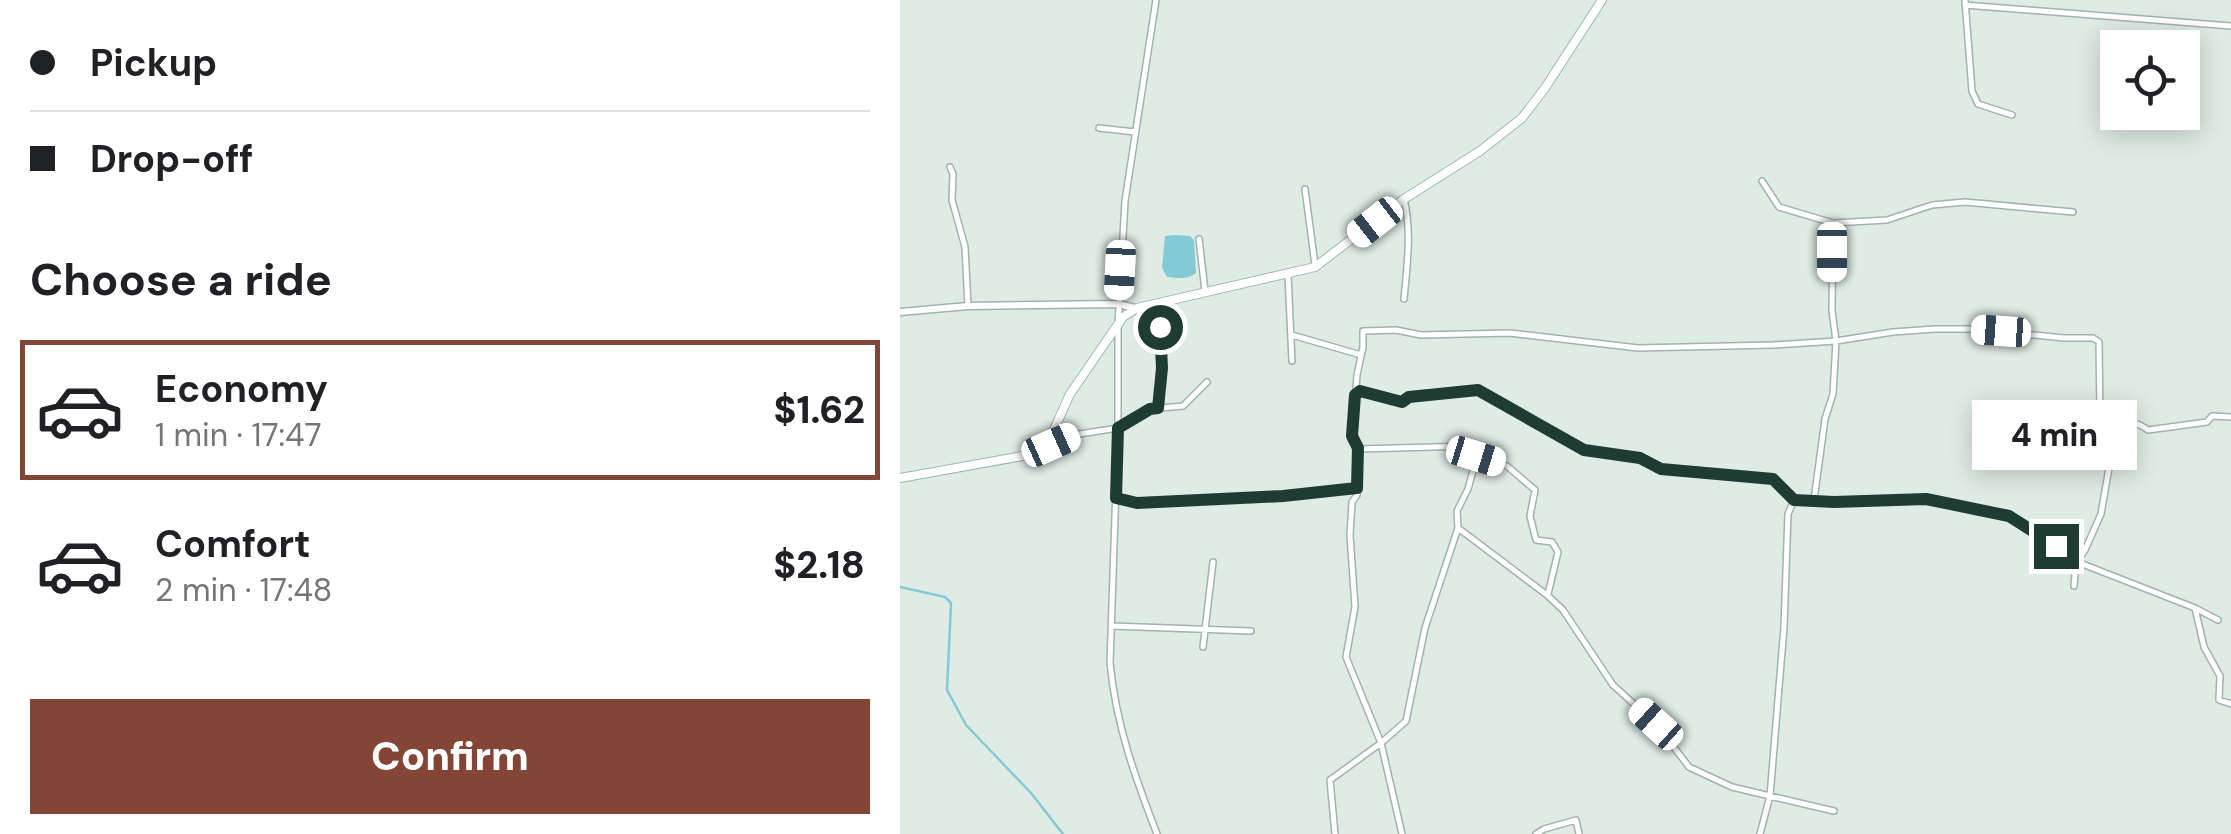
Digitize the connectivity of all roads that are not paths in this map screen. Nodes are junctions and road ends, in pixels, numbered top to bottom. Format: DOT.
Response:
graph roads {
  1 [pos="1156,0"];
  2 [pos="1602,0"];
  3 [pos="1965,2"];
  4 [pos="2231,26"];
  5 [pos="2012,115"];
  6 [pos="1099,128"];
  7 [pos="1135,132"];
  8 [pos="950,167"];
  9 [pos="1762,181"];
  10 [pos="1304,189"];
  11 [pos="1404,199"];
  12 [pos="2074,212"];
  13 [pos="1833,222"];
  14 [pos="1198,239"];
  15 [pos="1315,267"];
  16 [pos="1288,275"];
  17 [pos="1206,293"];
  18 [pos="1404,299"];
  19 [pos="1118,304"];
  20 [pos="968,306"];
  21 [pos="1136,308"];
  22 [pos="900,312"];
  23 [pos="1118,325"];
  24 [pos="1160,327"];
  25 [pos="1291,335"];
  26 [pos="1836,340"];
  27 [pos="1361,355"];
  28 [pos="1292,361"];
  29 [pos="1207,382"];
  30 [pos="1355,395"];
  31 [pos="1158,408"];
  32 [pos="2231,417"];
  33 [pos="2114,423"];
  34 [pos="1118,428"];
  35 [pos="1358,448"];
  36 [pos="1028,455"];
  37 [pos="1476,456"];
  38 [pos="900,478"];
  39 [pos="1357,488"];
  40 [pos="1116,498"];
  41 [pos="1794,500"];
  42 [pos="1814,500"];
  43 [pos="1458,528"];
  44 [pos="2079,561"];
  45 [pos="1214,562"];
  46 [pos="2074,586"];
  47 [pos="1548,595"];
  48 [pos="2195,608"];
  49 [pos="2218,620"];
  50 [pos="1112,626"];
  51 [pos="1204,628"];
  52 [pos="1251,631"];
  53 [pos="1203,647"];
  54 [pos="2231,704"];
  55 [pos="1380,744"];
  56 [pos="1770,796"];
  57 [pos="1834,811"];
  58 [pos="1157,834"];
  59 [pos="1336,834"];
  60 [pos="1402,834"];
  61 [pos="1536,834"];
  62 [pos="1579,834"];
  63 [pos="1760,834"];
  1 -- 7 [label="street"];
  2 -- 11 [label="main road"];
  3 -- 4 [label="street"];
  3 -- 5 [label="street"];
  6 -- 7 [label="street"];
  7 -- 19 [label="street"];
  8 -- 20 [label="street"];
  9 -- 13 [label="street"];
  10 -- 15 [label="street"];
  11 -- 15 [label="main road"];
  11 -- 18 [label="street"];
  12 -- 13 [label="street"];
  13 -- 26 [label="street"];
  14 -- 17 [label="street"];
  15 -- 16 [label="main road"];
  16 -- 17 [label="main road"];
  16 -- 25 [label="street"];
  17 -- 21 [label="main road"];
  19 -- 20 [label="street"];
  19 -- 21 [label="street"];
  19 -- 23 [label="street"];
  20 -- 22 [label="street"];
  21 -- 23 [label="main road"];
  23 -- 34 [label="street"];
  23 -- 36 [label="main road"];
  24 -- 31 [label="street"];
  25 -- 27 [label="street"];
  25 -- 28 [label="street"];
  26 -- 27 [label="street"];
  26 -- 33 [label="street"];
  26 -- 42 [label="street"];
  27 -- 30 [label="street"];
  29 -- 31 [label="street"];
  30 -- 35 [label="street"];
  30 -- 41 [label="street"];
  31 -- 34 [label="street"];
  32 -- 33 [label="street"];
  33 -- 44 [label="street"];
  34 -- 36 [label="street"];
  34 -- 40 [label="street"];
  35 -- 37 [label="street"];
  35 -- 39 [label="street"];
  36 -- 38 [label="main road"];
  37 -- 43 [label="street"];
  37 -- 47 [label="street"];
  39 -- 40 [label="street"];
  39 -- 55 [label="street"];
  40 -- 50 [label="street"];
  41 -- 42 [label="street"];
  41 -- 56 [label="street"];
  42 -- 44 [label="street"];
  43 -- 47 [label="street"];
  43 -- 55 [label="street"];
  44 -- 46 [label="street"];
  44 -- 48 [label="street"];
  45 -- 51 [label="street"];
  47 -- 56 [label="street"];
  48 -- 49 [label="street"];
  48 -- 54 [label="street"];
  50 -- 51 [label="street"];
  50 -- 58 [label="street"];
  51 -- 52 [label="street"];
  51 -- 53 [label="street"];
  55 -- 59 [label="street"];
  55 -- 60 [label="street"];
  56 -- 57 [label="street"];
  56 -- 63 [label="street"];
  61 -- 62 [label="street"];
}
